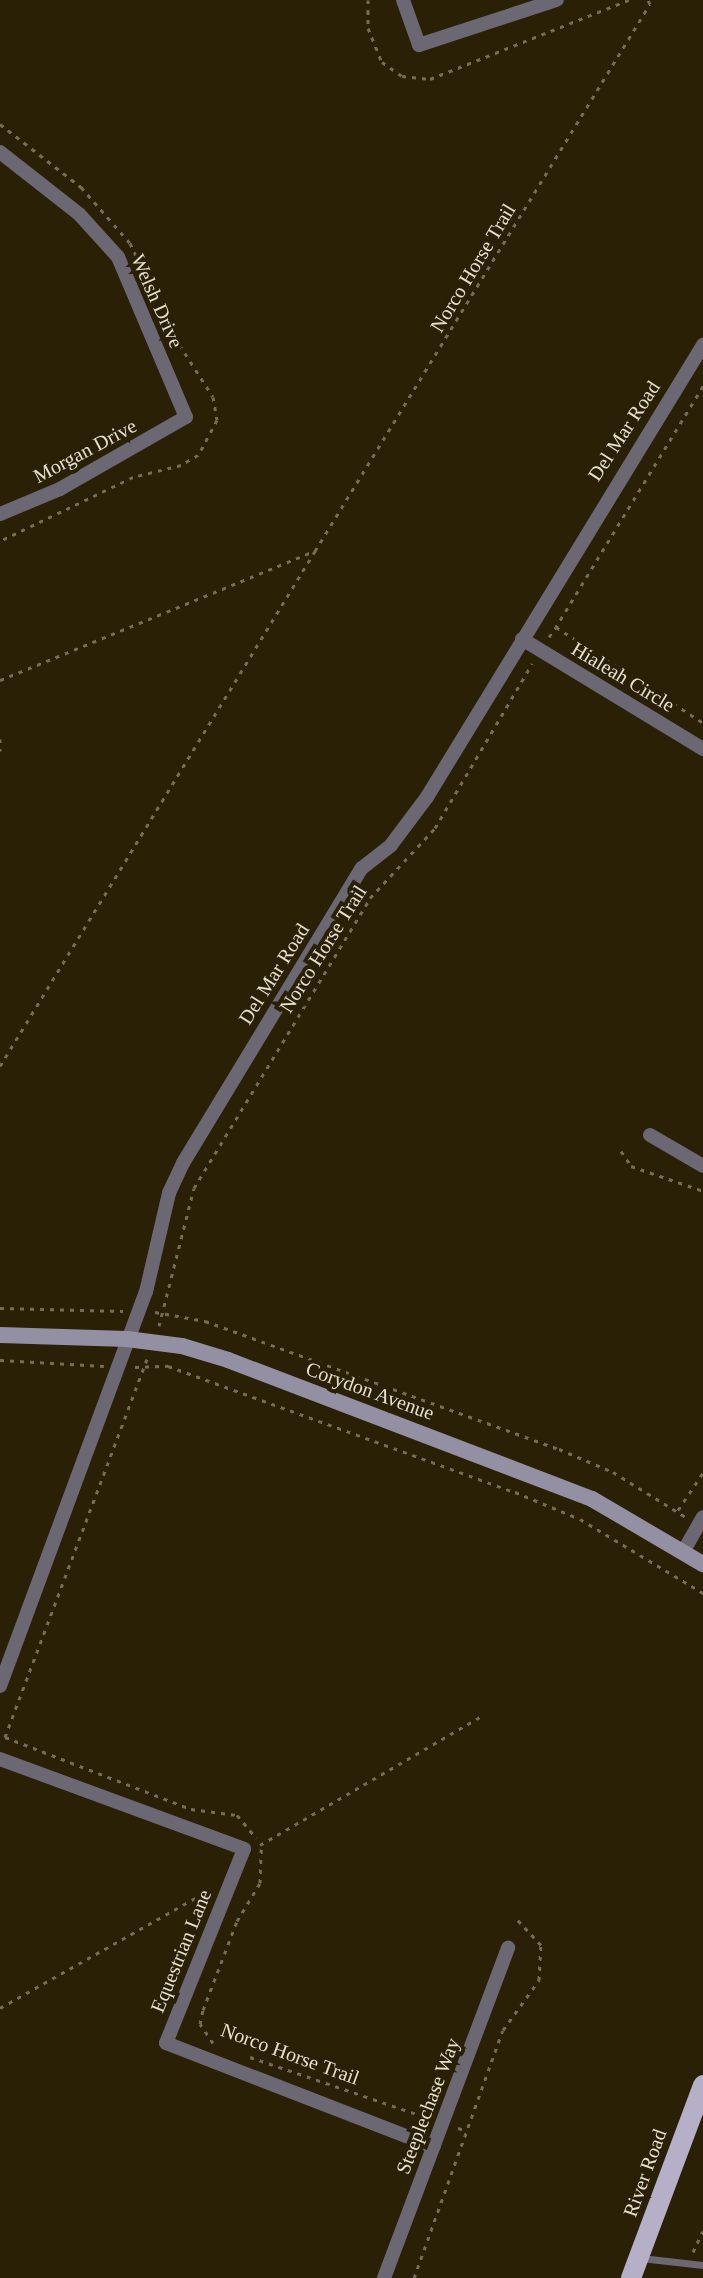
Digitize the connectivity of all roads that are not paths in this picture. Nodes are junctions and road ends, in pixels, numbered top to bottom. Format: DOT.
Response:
graph roads {
  1 [pos="403,0"];
  2 [pos="557,0"];
  3 [pos="0,152"];
  4 [pos="703,345"];
  5 [pos="186,417"];
  6 [pos="0,514"];
  7 [pos="522,639"];
  8 [pos="703,749"];
  9 [pos="650,1135"];
  10 [pos="703,1166"];
  11 [pos="0,1335"];
  12 [pos="127,1339"];
  13 [pos="700,1522"];
  14 [pos="683,1552"];
  15 [pos="703,1564"];
  16 [pos="0,1686"];
  17 [pos="0,1759"];
  18 [pos="508,1948"];
  19 [pos="703,2085"];
  20 [pos="434,2147"];
  21 [pos="703,2265"];
  22 [pos="635,2268"];
  23 [pos="384,2278"];
  1 -- 2 [label="street"];
  3 -- 5 [label="street, Welsh Drive"];
  4 -- 7 [label="street, Del Mar Road"];
  5 -- 6 [label="street, Morgan Drive"];
  7 -- 8 [label="street, Hialeah Circle"];
  7 -- 12 [label="street, Del Mar Road"];
  9 -- 10 [label="street"];
  11 -- 12 [label="main road, Corydon Avenue"];
  12 -- 14 [label="main road, Corydon Avenue"];
  12 -- 16 [label="street, Del Mar Road"];
  13 -- 14 [label="street"];
  14 -- 15 [label="main road, Corydon Avenue"];
  17 -- 20 [label="street, Equestrian Lane"];
  18 -- 20 [label="street, Steeplechase Way"];
  19 -- 22 [label="main road, River Road"];
  20 -- 23 [label="street, Steeplechase Way"];
  21 -- 22 [label="lane"];
}
